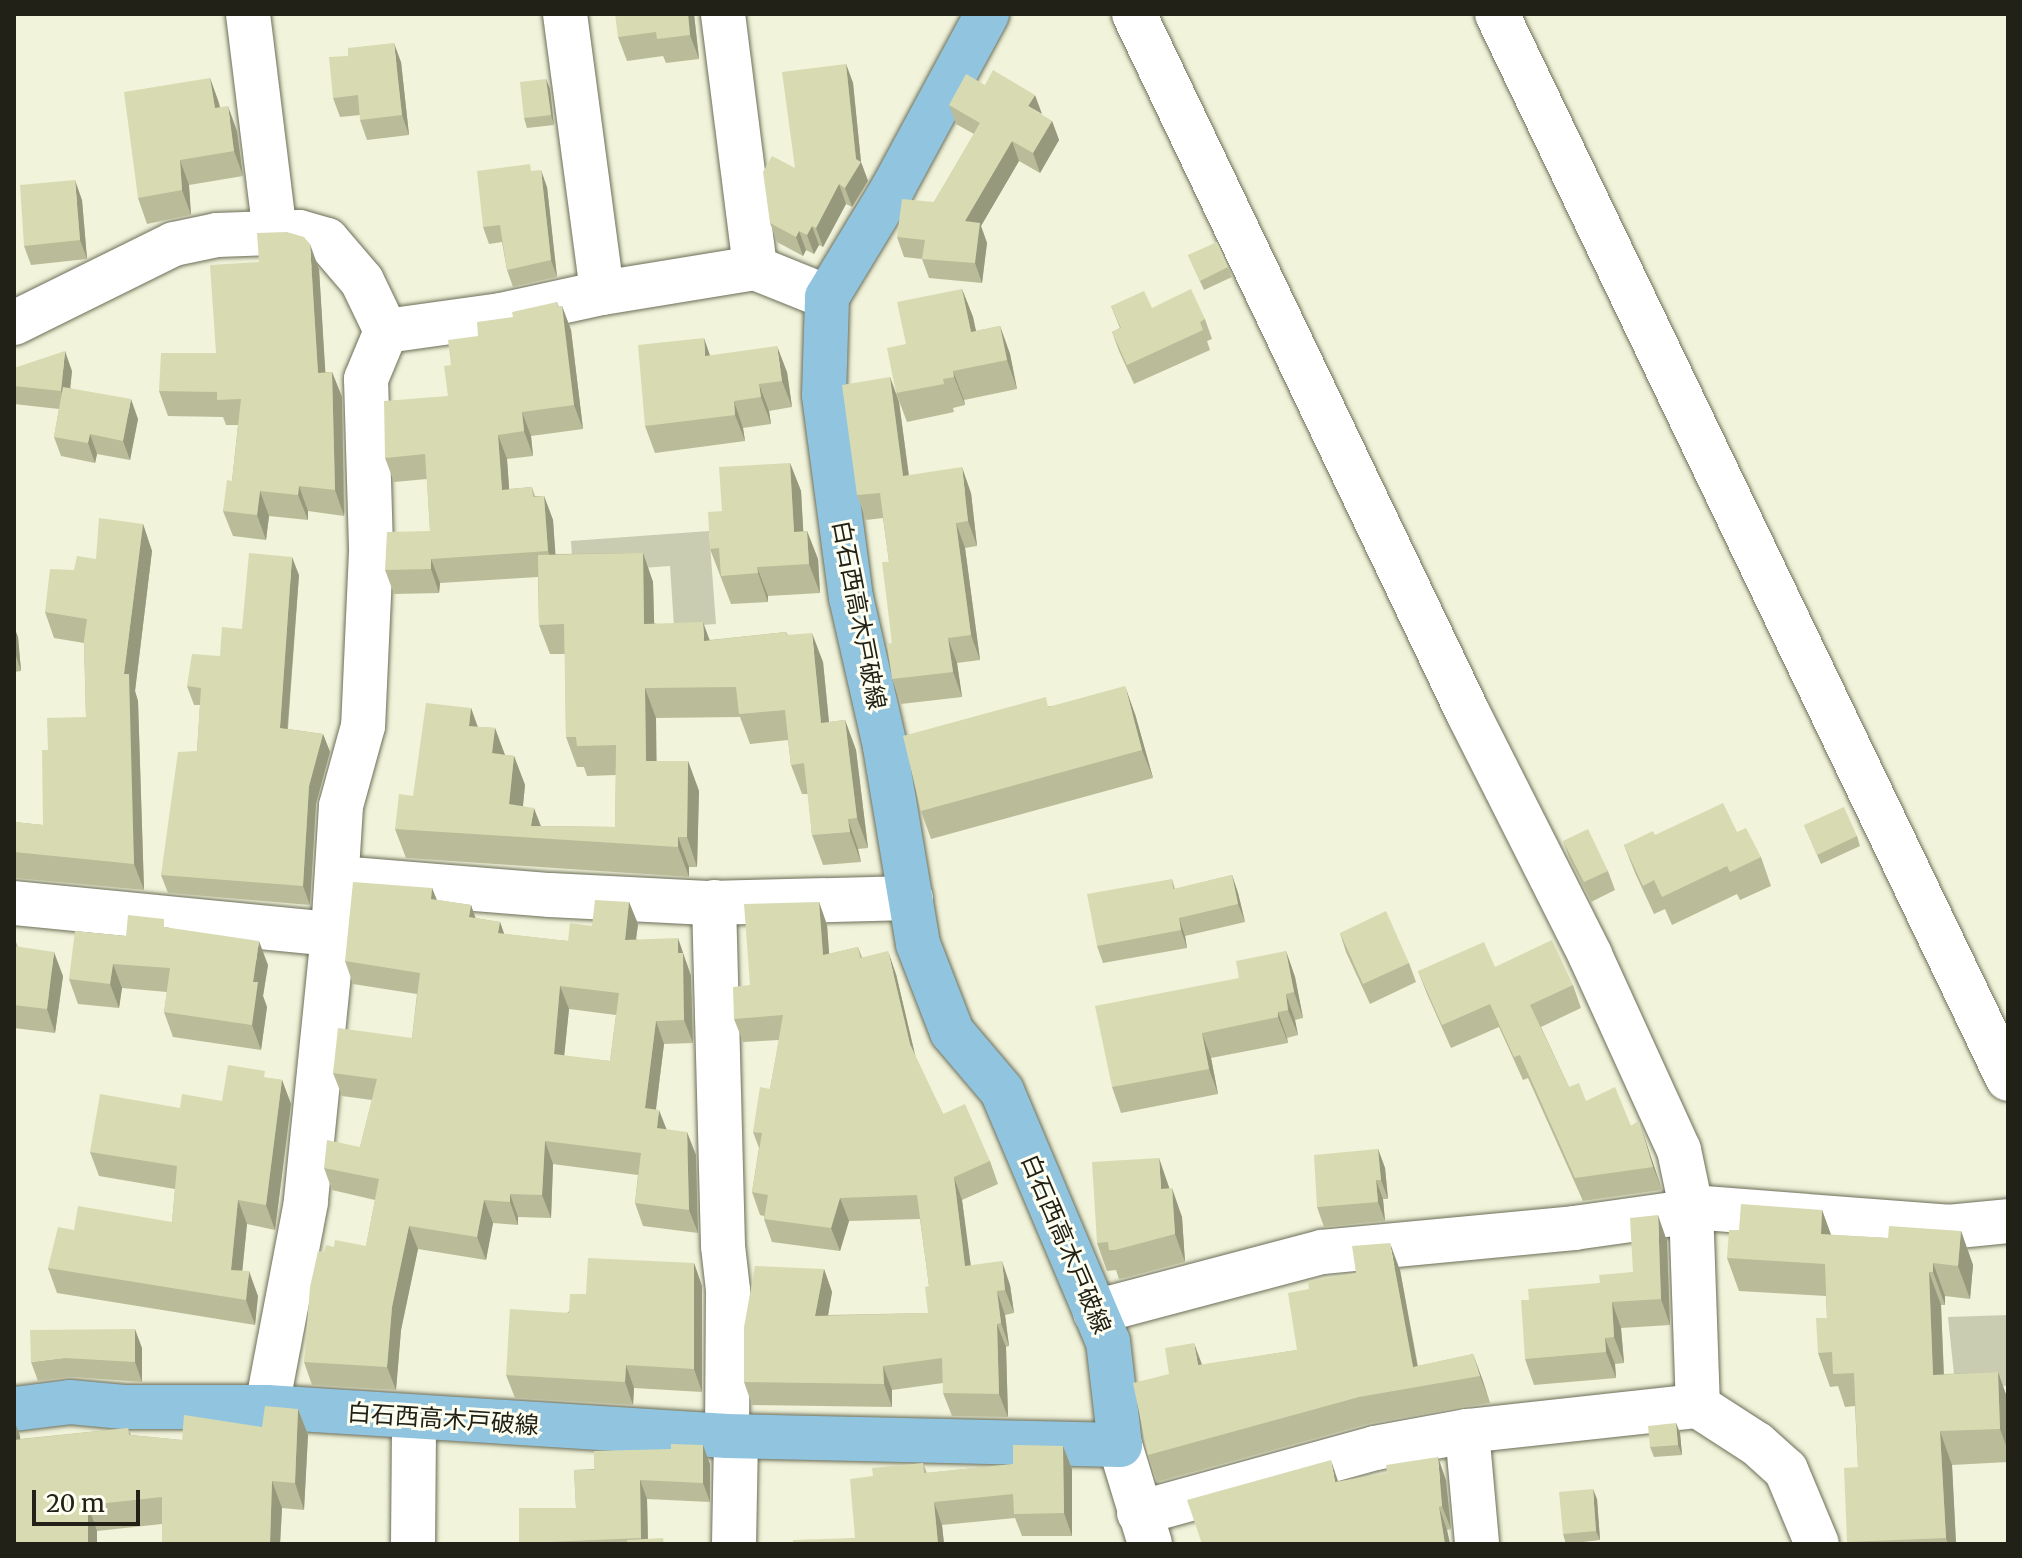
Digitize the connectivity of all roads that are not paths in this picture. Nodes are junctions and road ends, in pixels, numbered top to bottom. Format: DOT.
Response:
graph roads {
  1 [pos="248,14"];
  2 [pos="565,14"];
  3 [pos="723,14"];
  4 [pos="987,14"];
  5 [pos="1134,14"];
  6 [pos="1497,14"];
  7 [pos="275,233"];
  8 [pos="755,268"];
  9 [pos="602,293"];
  10 [pos="827,297"];
  11 [pos="14,323"];
  12 [pos="386,331"];
  13 [pos="338,878"];
  14 [pos="911,898"];
  15 [pos="714,902"];
  16 [pos="14,903"];
  17 [pos="333,934"];
  18 [pos="2008,1079"];
  19 [pos="1691,1207"];
  20 [pos="2008,1221"];
  21 [pos="1095,1312"];
  22 [pos="1698,1406"];
  23 [pos="267,1407"];
  24 [pos="14,1409"];
  25 [pos="414,1418"];
  26 [pos="1467,1431"];
  27 [pos="731,1436"];
  28 [pos="1120,1445"];
  29 [pos="1145,1528"];
  30 [pos="413,1544"];
  31 [pos="734,1544"];
  32 [pos="1477,1544"];
  33 [pos="1817,1544"];
  1 -- 7 [label="street"];
  2 -- 9 [label="street"];
  3 -- 8 [label="street"];
  4 -- 10 [label="main road, 白石西高木戸破線"];
  5 -- 19 [label="street"];
  6 -- 18 [label="street"];
  7 -- 11 [label="street"];
  7 -- 12 [label="street"];
  8 -- 9 [label="street"];
  8 -- 10 [label="street"];
  9 -- 12 [label="street"];
  10 -- 14 [label="main road, 白石西高木戸破線"];
  12 -- 13 [label="street"];
  13 -- 15 [label="street"];
  13 -- 17 [label="street"];
  14 -- 15 [label="street"];
  14 -- 21 [label="main road, 白石西高木戸破線"];
  15 -- 27 [label="street"];
  16 -- 17 [label="street"];
  17 -- 23 [label="street"];
  19 -- 20 [label="street"];
  19 -- 21 [label="street"];
  19 -- 22 [label="street"];
  21 -- 28 [label="main road, 白石西高木戸破線"];
  22 -- 26 [label="street"];
  22 -- 33 [label="street"];
  23 -- 24 [label="main road, 白石西高木戸破線"];
  23 -- 25 [label="main road, 白石西高木戸破線"];
  25 -- 27 [label="main road, 白石西高木戸破線"];
  25 -- 30 [label="street"];
  26 -- 29 [label="street"];
  26 -- 32 [label="street"];
  27 -- 28 [label="main road, 白石西高木戸破線"];
  27 -- 31 [label="street"];
  28 -- 29 [label="street"];
}
